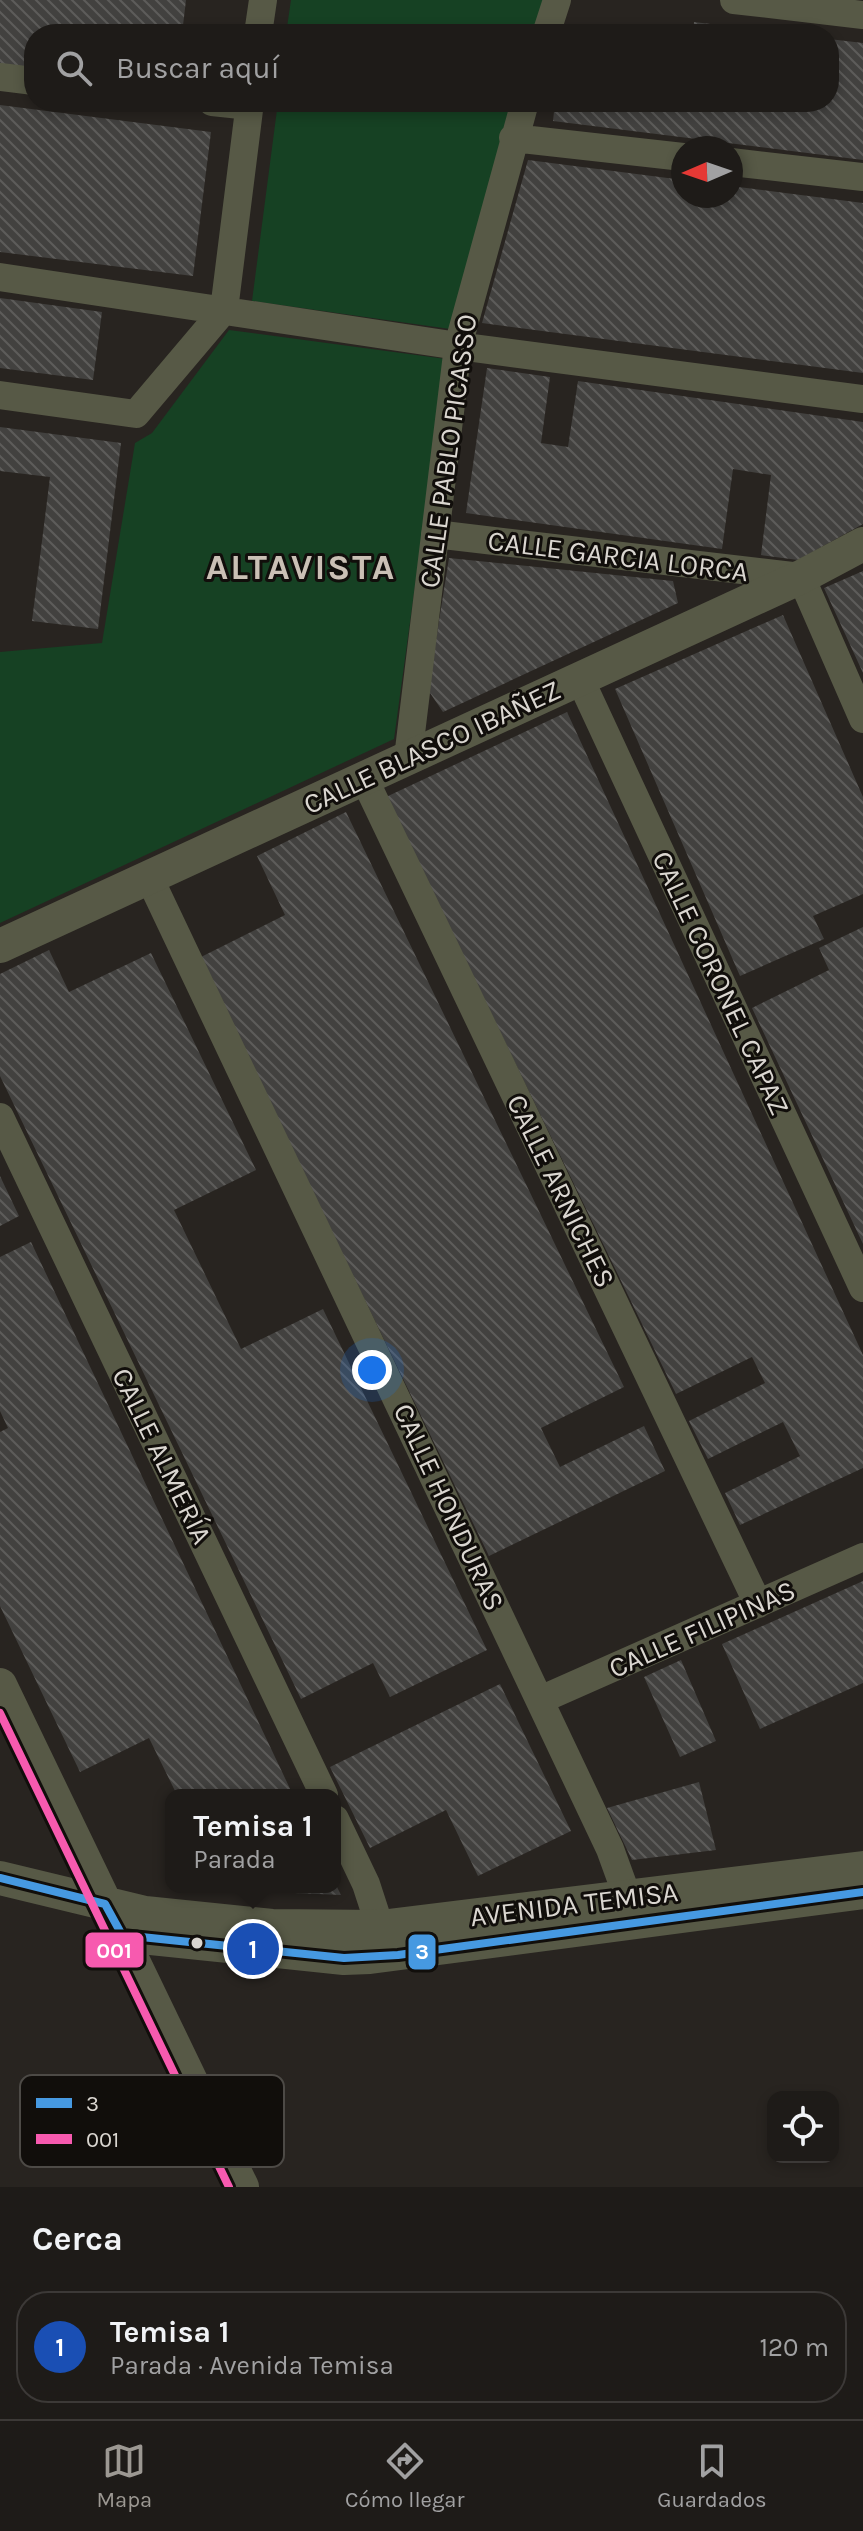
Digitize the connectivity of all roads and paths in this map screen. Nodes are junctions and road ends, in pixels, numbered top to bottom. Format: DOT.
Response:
graph roads {
  1 [pos="263,0"];
  2 [pos="557,0"];
  3 [pos="734,0"];
  4 [pos="863,15"];
  5 [pos="259,24"];
  6 [pos="549,24"];
  7 [pos="0,77"];
  8 [pos="24,80"];
  9 [pos="249,112"];
  10 [pos="522,112"];
  11 [pos="513,138"];
  12 [pos="671,156"];
  13 [pos="743,163"];
  14 [pos="863,177"];
  15 [pos="0,277"];
  16 [pos="224,310"];
  17 [pos="458,346"];
  18 [pos="0,395"];
  19 [pos="863,399"];
  20 [pos="435,534"];
  21 [pos="863,544"];
  22 [pos="801,577"];
  23 [pos="580,679"];
  24 [pos="863,719"];
  25 [pos="408,758"];
  26 [pos="364,778"];
  27 [pos="149,877"];
  28 [pos="0,946"];
  29 [pos="0,1117"];
  30 [pos="863,1288"];
  31 [pos="863,1557"];
  32 [pos="758,1604"];
  33 [pos="0,1685"];
  34 [pos="540,1700"];
  35 [pos="321,1789"];
  36 [pos="341,1832"];
  37 [pos="863,1868"];
  38 [pos="0,1878"];
  39 [pos="863,1892"];
  40 [pos="105,1904"];
  41 [pos="632,1910"];
  42 [pos="380,1927"];
  43 [pos="122,1935"];
  44 [pos="189,2075"];
  45 [pos="232,2167"];
  46 [pos="242,2187"];
  1 -- 5 [label="street"];
  2 -- 6 [label="street"];
  3 -- 4 [label="street"];
  7 -- 8 [label="street"];
  9 -- 16 [label="street"];
  10 -- 11 [label="street, CALLE PABLO PICASSO"];
  11 -- 12 [label="street"];
  11 -- 17 [label="street, CALLE PABLO PICASSO"];
  13 -- 14 [label="street"];
  15 -- 16 [label="street"];
  16 -- 17 [label="street"];
  16 -- 18 [label="street"];
  17 -- 19 [label="street"];
  17 -- 20 [label="street, CALLE PABLO PICASSO"];
  20 -- 22 [label="street, CALLE GARCIA LORCA"];
  20 -- 25 [label="street, CALLE PABLO PICASSO"];
  21 -- 22 [label="street, CALLE BLASCO IBAÑEZ"];
  22 -- 23 [label="street, CALLE BLASCO IBAÑEZ"];
  22 -- 24 [label="street"];
  23 -- 25 [label="street, CALLE BLASCO IBAÑEZ"];
  23 -- 30 [label="street, CALLE CORONEL CAPAZ"];
  25 -- 26 [label="street, CALLE BLASCO IBAÑEZ"];
  26 -- 27 [label="street, CALLE BLASCO IBAÑEZ"];
  26 -- 32 [label="street, CALLE ARNICHES"];
  27 -- 28 [label="street, CALLE BLASCO IBAÑEZ"];
  27 -- 34 [label="street, CALLE HONDURAS"];
  29 -- 35 [label="street, CALLE ALMERÍA"];
  31 -- 32 [label="street, CALLE FILIPINAS"];
  32 -- 34 [label="street, CALLE FILIPINAS"];
  33 -- 40 [label="street"];
  34 -- 41 [label="street, CALLE HONDURAS"];
  36 -- 42 [label="street"];
  37 -- 41 [label="street, AVENIDA TEMISA"];
  38 -- 40 [label="street, AVENIDA TEMISA"];
  39 -- 41 [label="street, AVENIDA TEMISA"];
  40 -- 42 [label="street, AVENIDA TEMISA"];
  40 -- 43 [label="street"];
  41 -- 42 [label="street, AVENIDA TEMISA"];
  41 -- 43 [label="street, AVENIDA TEMISA"];
  43 -- 44 [label="street"];
  45 -- 46 [label="street"];
}
